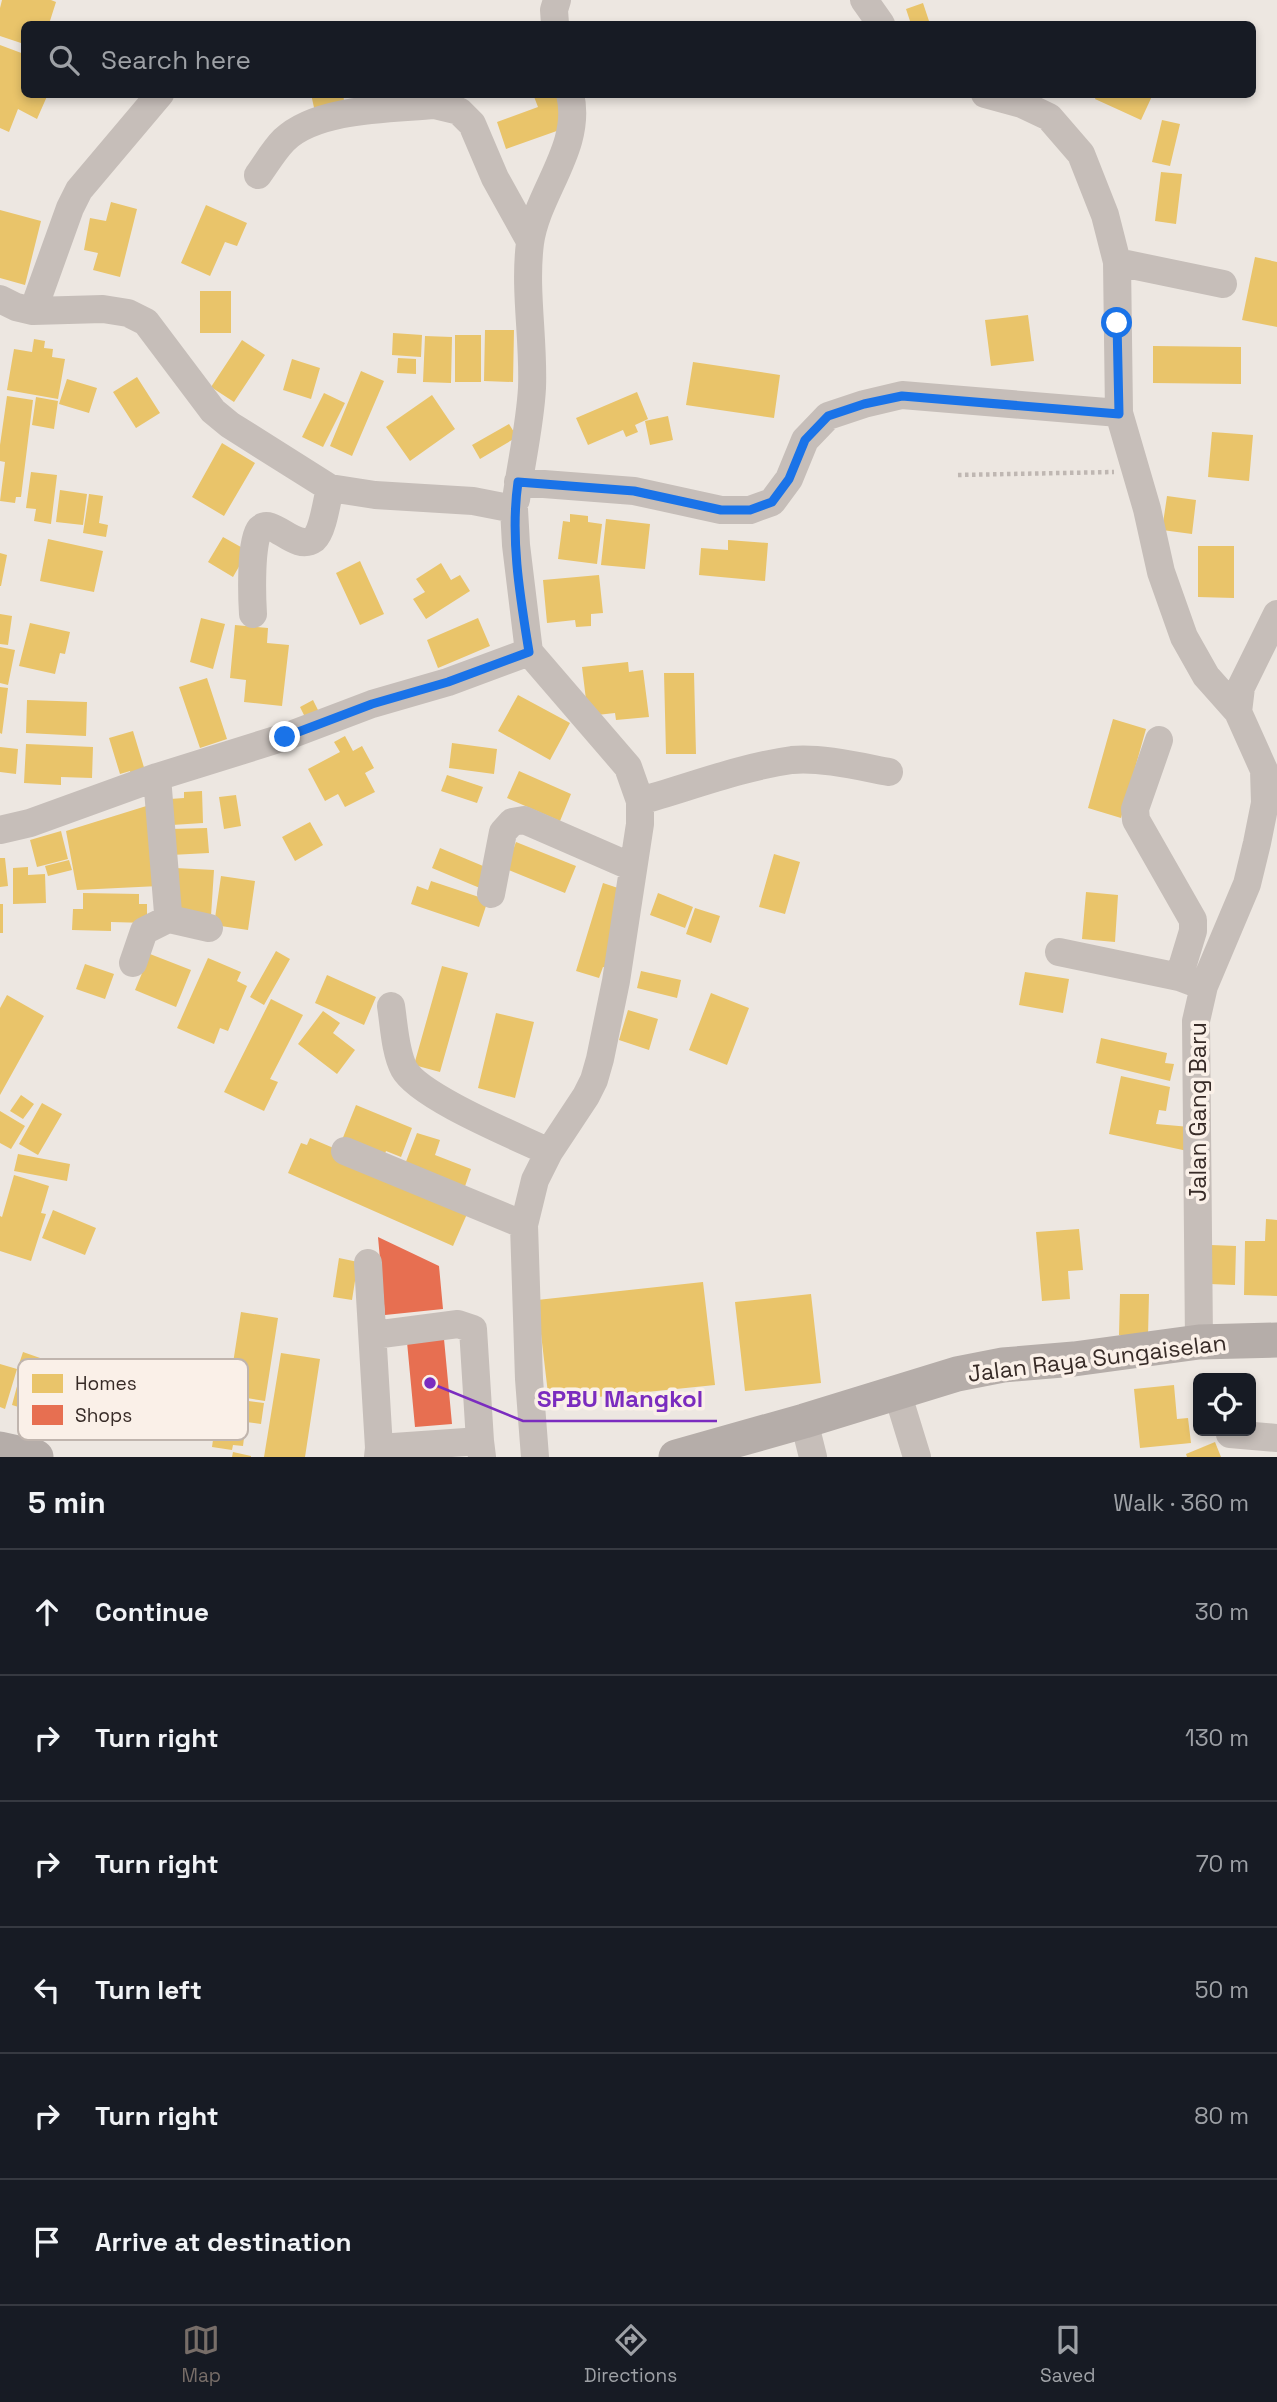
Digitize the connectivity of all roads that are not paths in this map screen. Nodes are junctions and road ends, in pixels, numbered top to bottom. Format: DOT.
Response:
graph roads {
  1 [pos="557,0"];
  2 [pos="864,0"];
  3 [pos="555,21"];
  4 [pos="879,21"];
  5 [pos="157,98"];
  6 [pos="571,98"];
  7 [pos="1000,98"];
  8 [pos="258,175"];
  9 [pos="530,241"];
  10 [pos="1117,262"];
  11 [pos="1223,284"];
  12 [pos="0,299"];
  13 [pos="33,311"];
  14 [pos="1119,414"];
  15 [pos="330,488"];
  16 [pos="516,496"];
  17 [pos="253,614"];
  18 [pos="1277,614"];
  19 [pos="529,652"];
  20 [pos="1238,712"];
  21 [pos="1159,740"];
  22 [pos="889,772"];
  23 [pos="157,776"];
  24 [pos="640,801"];
  25 [pos="0,830"];
  26 [pos="632,867"];
  27 [pos="491,894"];
  28 [pos="170,918"];
  29 [pos="209,928"];
  30 [pos="1059,952"];
  31 [pos="133,963"];
  32 [pos="1191,982"];
  33 [pos="391,1006"];
  34 [pos="345,1151"];
  35 [pos="549,1152"];
  36 [pos="524,1225"];
  37 [pos="368,1263"];
  38 [pos="374,1335"];
  39 [pos="1277,1340"];
  40 [pos="1199,1342"];
  41 [pos="897,1392"];
  42 [pos="804,1422"];
  43 [pos="1254,1436"];
  44 [pos="1277,1438"];
  45 [pos="481,1449"];
  46 [pos="379,1452"];
  47 [pos="535,1457"];
  48 [pos="676,1457"];
  49 [pos="813,1457"];
  50 [pos="917,1457"];
  1 -- 3 [label="street"];
  2 -- 4 [label="street"];
  5 -- 13 [label="street"];
  6 -- 9 [label="street"];
  7 -- 10 [label="street, Jalan Gang Baru"];
  8 -- 9 [label="street"];
  9 -- 16 [label="street"];
  10 -- 11 [label="street"];
  10 -- 14 [label="street, Jalan Gang Baru"];
  12 -- 13 [label="street"];
  13 -- 15 [label="street"];
  14 -- 16 [label="street"];
  14 -- 20 [label="street, Jalan Gang Baru"];
  15 -- 16 [label="street"];
  15 -- 17 [label="street"];
  16 -- 19 [label="street"];
  18 -- 20 [label="street"];
  19 -- 23 [label="street"];
  19 -- 24 [label="street"];
  20 -- 32 [label="street, Jalan Gang Baru"];
  21 -- 32 [label="street"];
  22 -- 24 [label="street"];
  23 -- 25 [label="street"];
  23 -- 28 [label="street"];
  24 -- 26 [label="street"];
  26 -- 27 [label="street"];
  26 -- 35 [label="street"];
  28 -- 29 [label="street"];
  28 -- 31 [label="street"];
  30 -- 32 [label="street"];
  32 -- 40 [label="street, Jalan Gang Baru"];
  33 -- 35 [label="street"];
  34 -- 36 [label="street"];
  35 -- 36 [label="street"];
  36 -- 47 [label="street"];
  37 -- 38 [label="street"];
  38 -- 45 [label="street"];
  38 -- 46 [label="street"];
  39 -- 40 [label="main road, Jalan Raya Sungaiselan"];
  40 -- 41 [label="main road, Jalan Raya Sungaiselan"];
  41 -- 42 [label="main road, Jalan Raya Sungaiselan"];
  41 -- 50 [label="street"];
  42 -- 48 [label="main road, Jalan Raya Sungaiselan"];
  42 -- 49 [label="street"];
  43 -- 44 [label="street"];
  45 -- 46 [label="street"];
}
